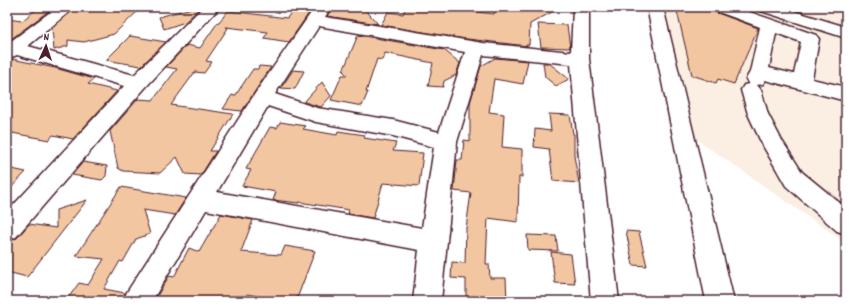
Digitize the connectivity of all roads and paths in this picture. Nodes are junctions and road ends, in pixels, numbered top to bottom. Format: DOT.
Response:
graph roads {
  1 [pos="67,7"];
  2 [pos="212,7"];
  3 [pos="581,7"];
  4 [pos="655,7"];
  5 [pos="718,7"];
  6 [pos="764,7"];
  7 [pos="787,7"];
  8 [pos="319,14"];
  9 [pos="769,24"];
  10 [pos="846,26"];
  11 [pos="846,33"];
  12 [pos="476,47"];
  13 [pos="10,50"];
  14 [pos="580,59"];
  15 [pos="755,80"];
  16 [pos="138,83"];
  17 [pos="802,83"];
  18 [pos="846,94"];
  19 [pos="263,96"];
  20 [pos="446,142"];
  21 [pos="200,199"];
  22 [pos="846,223"];
  23 [pos="7,229"];
  24 [pos="433,241"];
  25 [pos="137,301"];
  26 [pos="427,301"];
  27 [pos="605,301"];
  28 [pos="720,301"];
  1 -- 13 [label="street"];
  2 -- 16 [label="street"];
  3 -- 14 [label="street"];
  4 -- 28 [label="street"];
  5 -- 9 [label="street"];
  6 -- 11 [label="street"];
  7 -- 10 [label="street"];
  8 -- 12 [label="street"];
  8 -- 19 [label="street"];
  9 -- 15 [label="street"];
  9 -- 17 [label="street"];
  12 -- 14 [label="street"];
  12 -- 20 [label="street"];
  13 -- 16 [label="street"];
  14 -- 27 [label="street"];
  15 -- 17 [label="street"];
  15 -- 22 [label="street"];
  16 -- 23 [label="street"];
  17 -- 18 [label="street"];
  19 -- 20 [label="street"];
  19 -- 21 [label="street"];
  20 -- 24 [label="street"];
  21 -- 24 [label="street"];
  21 -- 25 [label="street"];
  24 -- 26 [label="street"];
}
